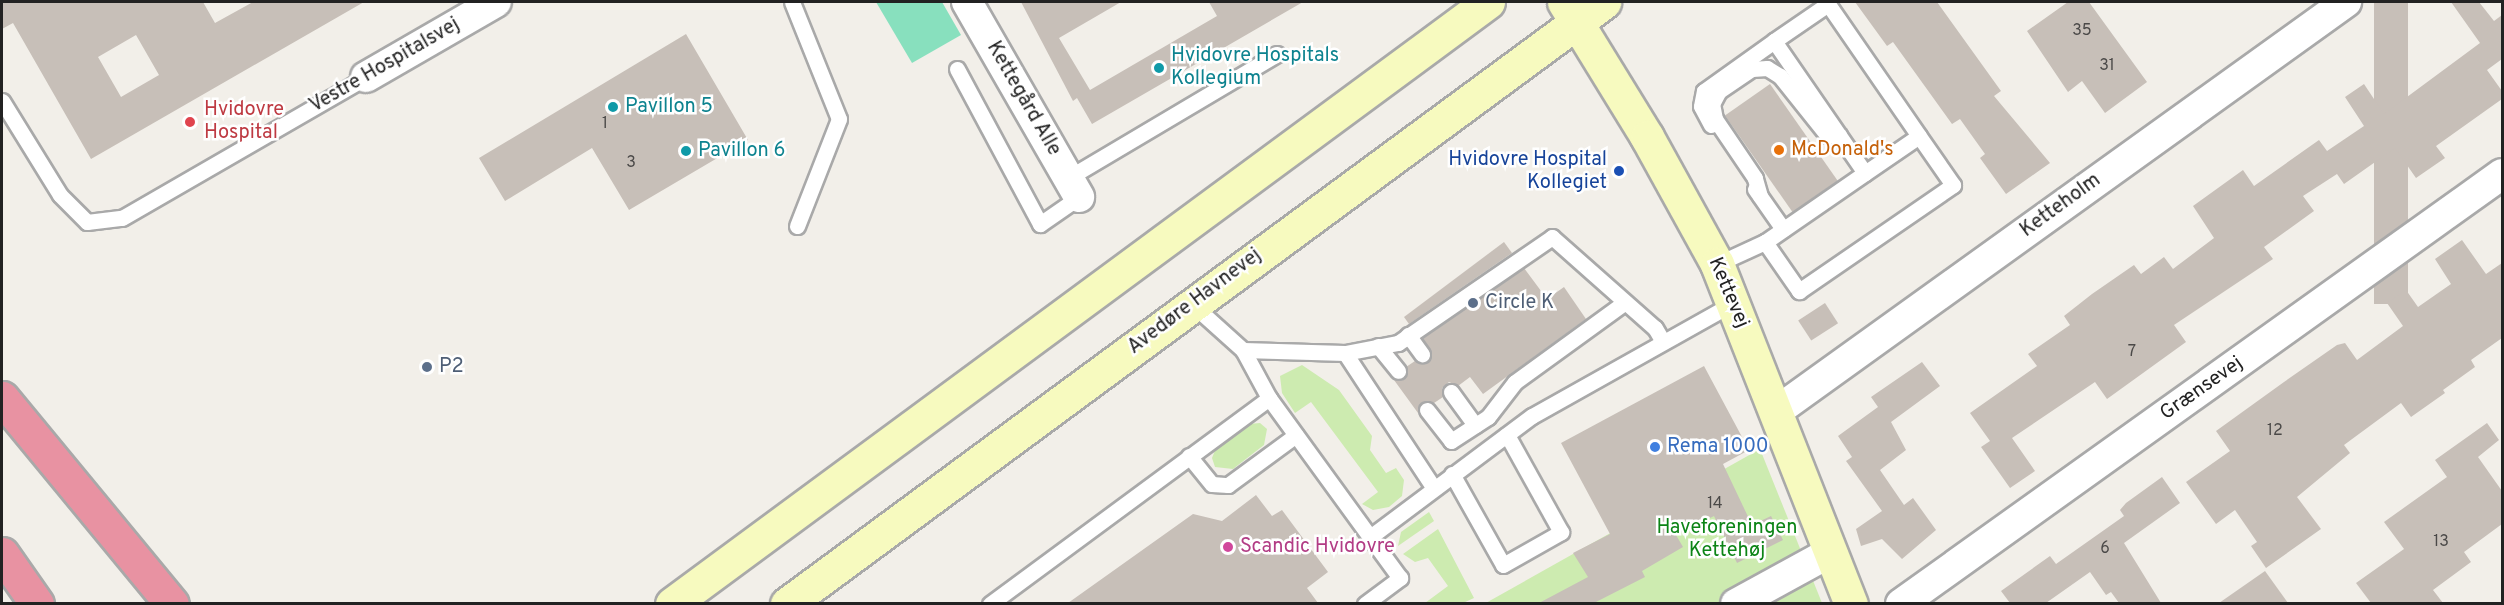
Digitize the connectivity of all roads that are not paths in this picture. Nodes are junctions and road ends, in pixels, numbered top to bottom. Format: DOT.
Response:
graph roads {
  1 [pos="496,2"];
  2 [pos="792,2"];
  3 [pos="967,2"];
  4 [pos="1488,2"];
  5 [pos="1604,2"];
  6 [pos="2346,2"];
  7 [pos="1570,12"];
  8 [pos="1774,41"];
  9 [pos="1277,54"];
  10 [pos="957,69"];
  11 [pos="366,77"];
  12 [pos="2,101"];
  13 [pos="1839,135"];
  14 [pos="1919,136"];
  15 [pos="1865,173"];
  16 [pos="2502,174"];
  17 [pos="1074,188"];
  18 [pos="1760,196"];
  19 [pos="797,226"];
  20 [pos="1783,229"];
  21 [pos="1765,242"];
  22 [pos="1717,264"];
  23 [pos="1625,302"];
  24 [pos="1733,303"];
  25 [pos="1192,304"];
  26 [pos="1408,335"];
  27 [pos="1662,340"];
  28 [pos="1378,346"];
  29 [pos="1243,350"];
  30 [pos="1346,353"];
  31 [pos="1422,354"];
  32 [pos="1398,371"];
  33 [pos="1450,393"];
  34 [pos="2,398"];
  35 [pos="1269,398"];
  36 [pos="1427,410"];
  37 [pos="1776,411"];
  38 [pos="1471,428"];
  39 [pos="1296,435"];
  40 [pos="1507,435"];
  41 [pos="1483,453"];
  42 [pos="1189,456"];
  43 [pos="1452,474"];
  44 [pos="1432,487"];
  45 [pos="1370,537"];
  46 [pos="1831,552"];
  47 [pos="2,554"];
  48 [pos="37,603"];
  49 [pos="172,603"];
  50 [pos="672,603"];
  51 [pos="787,603"];
  52 [pos="990,603"];
  53 [pos="1365,603"];
  54 [pos="1736,603"];
  55 [pos="1851,603"];
  56 [pos="1901,603"];
  1 -- 11 [label="street, Vestre Hospitalsvej"];
  2 -- 19 [label="lane"];
  3 -- 17 [label="street, Kettegård Alle"];
  4 -- 50 [label="street"];
  5 -- 7 [label="street, Avedøre Havnevej"];
  6 -- 37 [label="street, Ketteholm"];
  7 -- 22 [label="street, Kettevej"];
  7 -- 25 [label="street, Avedøre Havnevej"];
  8 -- 13 [label="lane"];
  8 -- 14 [label="lane"];
  8 -- 18 [label="lane"];
  9 -- 17 [label="lane"];
  10 -- 17 [label="lane"];
  11 -- 12 [label="lane, Vestre Hospitalsvej"];
  13 -- 15 [label="lane"];
  13 -- 18 [label="lane"];
  14 -- 15 [label="lane"];
  14 -- 21 [label="lane"];
  15 -- 20 [label="lane"];
  16 -- 56 [label="street, Grænsevej"];
  18 -- 20 [label="lane"];
  20 -- 21 [label="lane"];
  21 -- 22 [label="lane"];
  22 -- 24 [label="street, Kettevej"];
  23 -- 26 [label="lane"];
  23 -- 27 [label="lane"];
  23 -- 38 [label="lane"];
  24 -- 27 [label="lane"];
  24 -- 37 [label="street, Kettevej"];
  25 -- 29 [label="lane"];
  25 -- 51 [label="street, Avedøre Havnevej"];
  26 -- 28 [label="lane"];
  26 -- 31 [label="lane"];
  27 -- 40 [label="lane"];
  28 -- 30 [label="lane"];
  28 -- 32 [label="lane"];
  29 -- 30 [label="lane"];
  29 -- 35 [label="lane"];
  30 -- 44 [label="lane"];
  33 -- 38 [label="lane"];
  34 -- 49 [label="highway"];
  35 -- 39 [label="lane"];
  35 -- 42 [label="lane"];
  36 -- 38 [label="lane"];
  37 -- 46 [label="street, Kettevej"];
  38 -- 41 [label="lane"];
  39 -- 42 [label="lane"];
  39 -- 45 [label="lane"];
  40 -- 41 [label="lane"];
  40 -- 43 [label="lane"];
  41 -- 43 [label="lane"];
  42 -- 52 [label="lane"];
  43 -- 44 [label="lane"];
  44 -- 45 [label="lane"];
  45 -- 53 [label="lane"];
  46 -- 54 [label="street"];
  46 -- 55 [label="street, Kettevej"];
  47 -- 48 [label="highway"];
}
